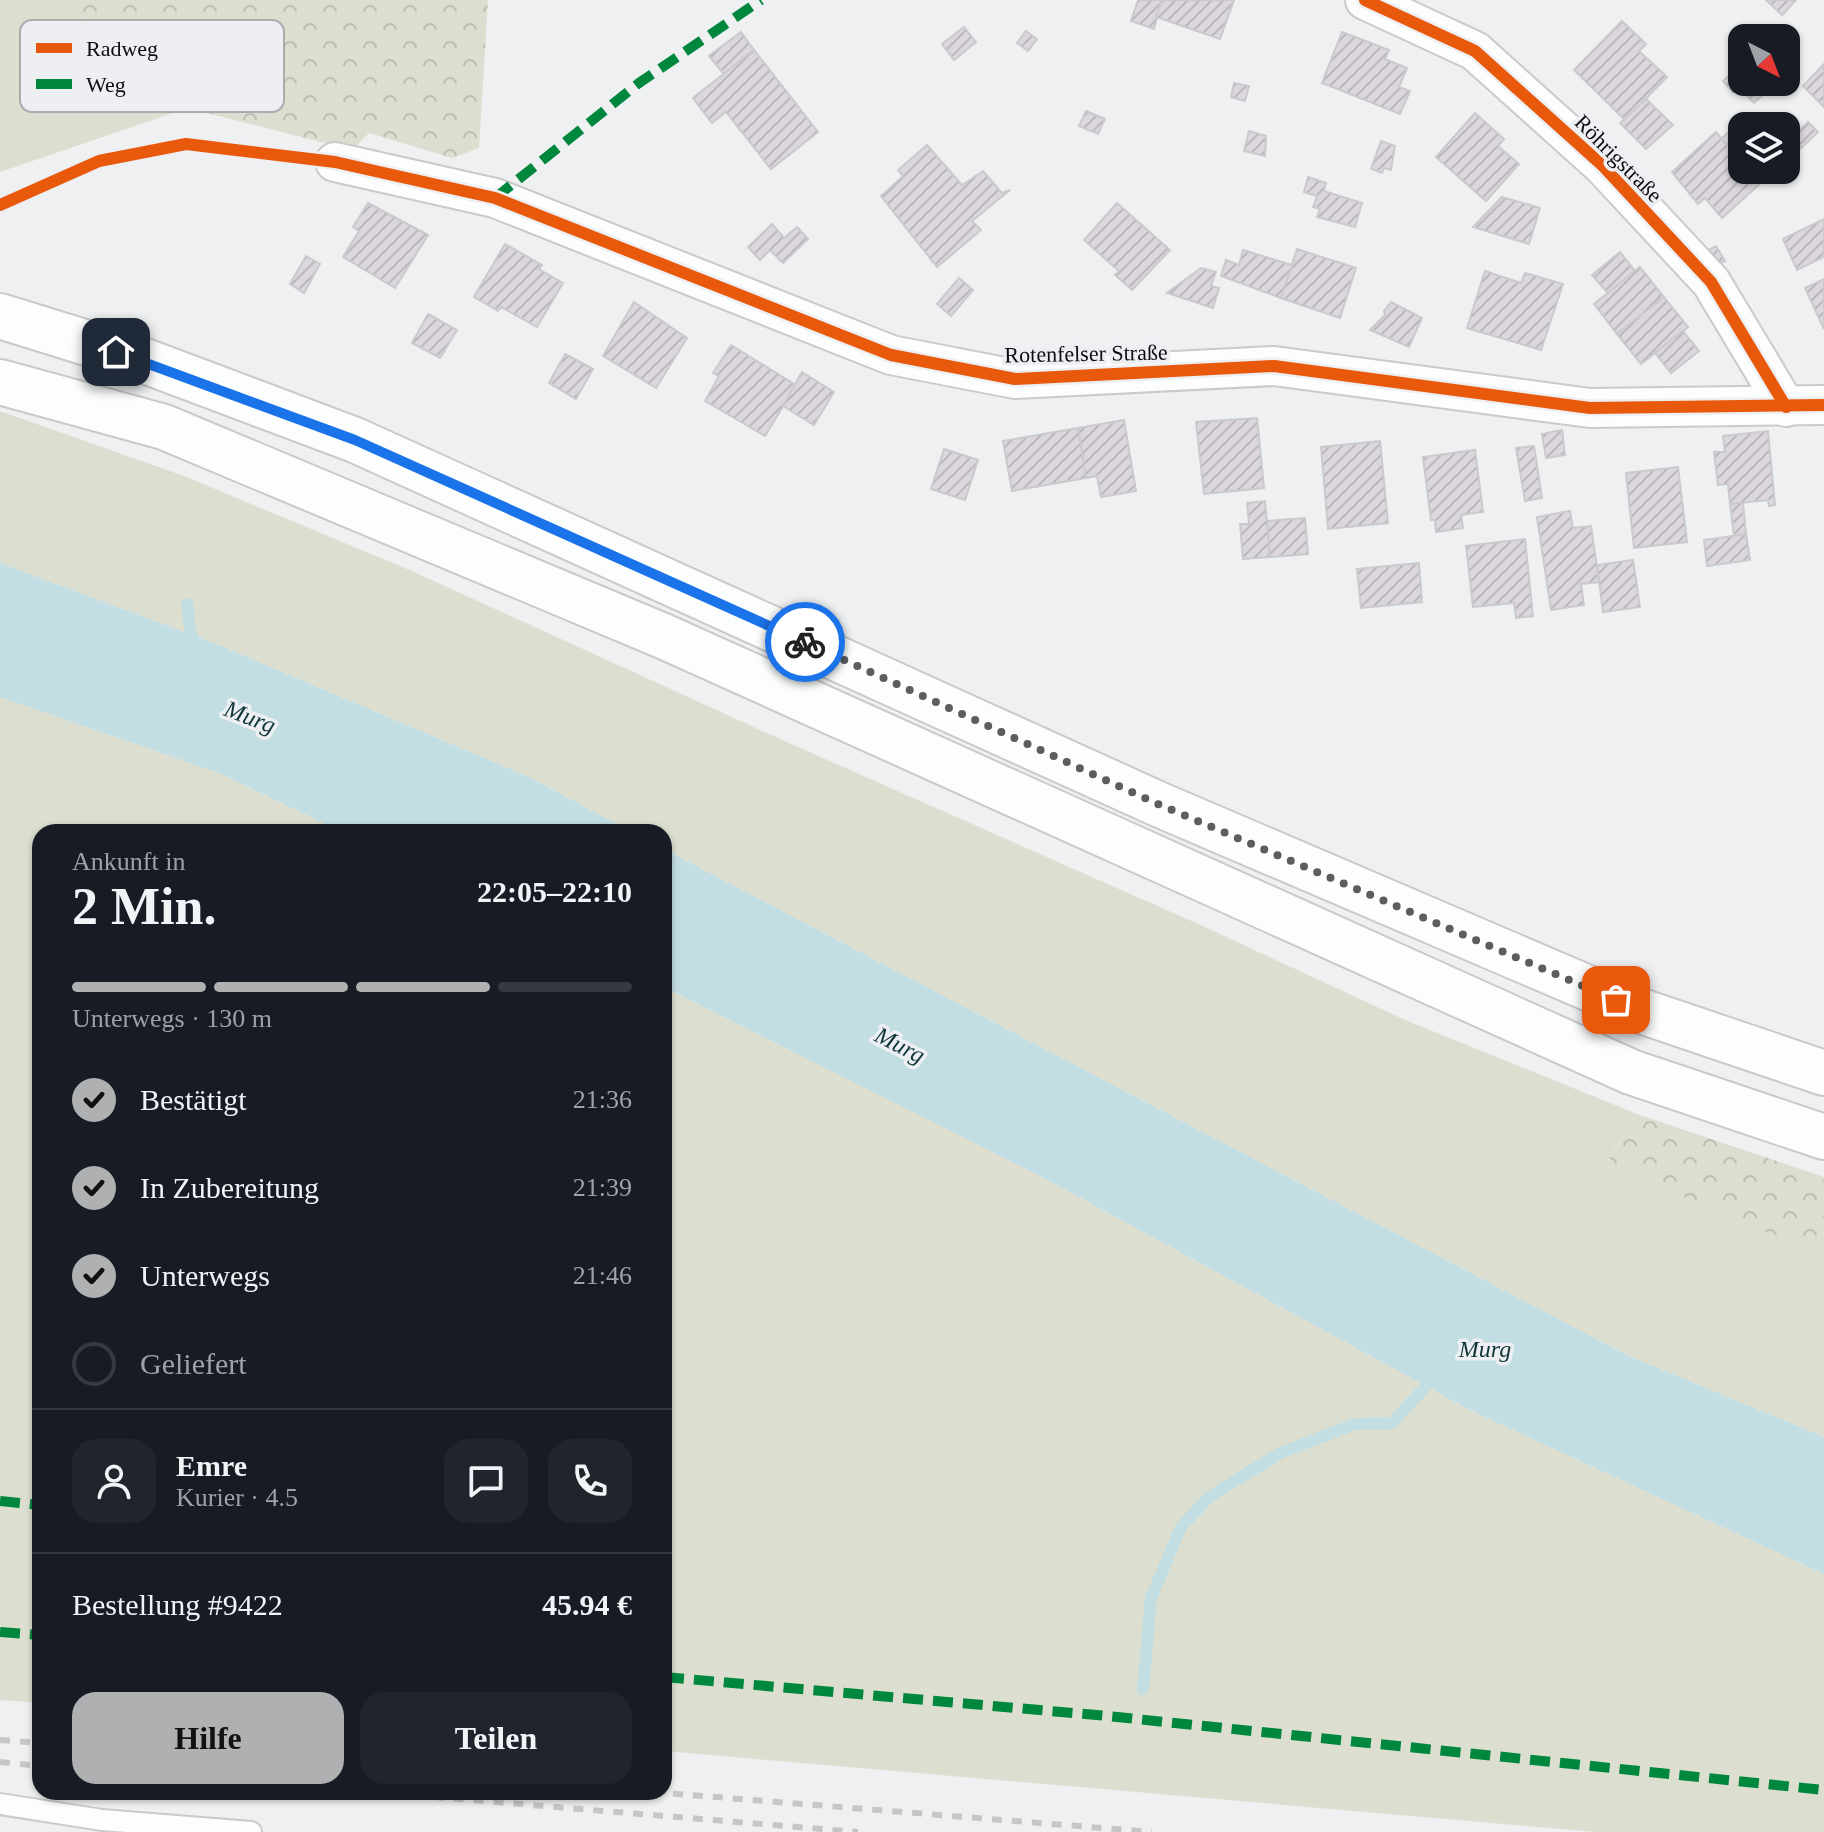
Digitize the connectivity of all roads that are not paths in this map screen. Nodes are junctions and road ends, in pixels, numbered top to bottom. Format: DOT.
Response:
graph roads {
  1 [pos="1365,0"];
  2 [pos="335,162"];
  3 [pos="0,316"];
  4 [pos="0,382"];
  5 [pos="1824,405"];
  6 [pos="1786,407"];
  7 [pos="1824,1073"];
  8 [pos="1824,1137"];
  9 [pos="0,1804"];
  10 [pos="101,1826"];
  11 [pos="251,1832"];
  1 -- 6 [label="street, Röhrigstraße"];
  2 -- 6 [label="street, Rotenfelser Straße"];
  3 -- 7 [label="highway"];
  4 -- 8 [label="highway"];
  5 -- 6 [label="street, Rotenfelser Straße"];
  9 -- 10 [label="lane"];
  10 -- 11 [label="lane"];
}
